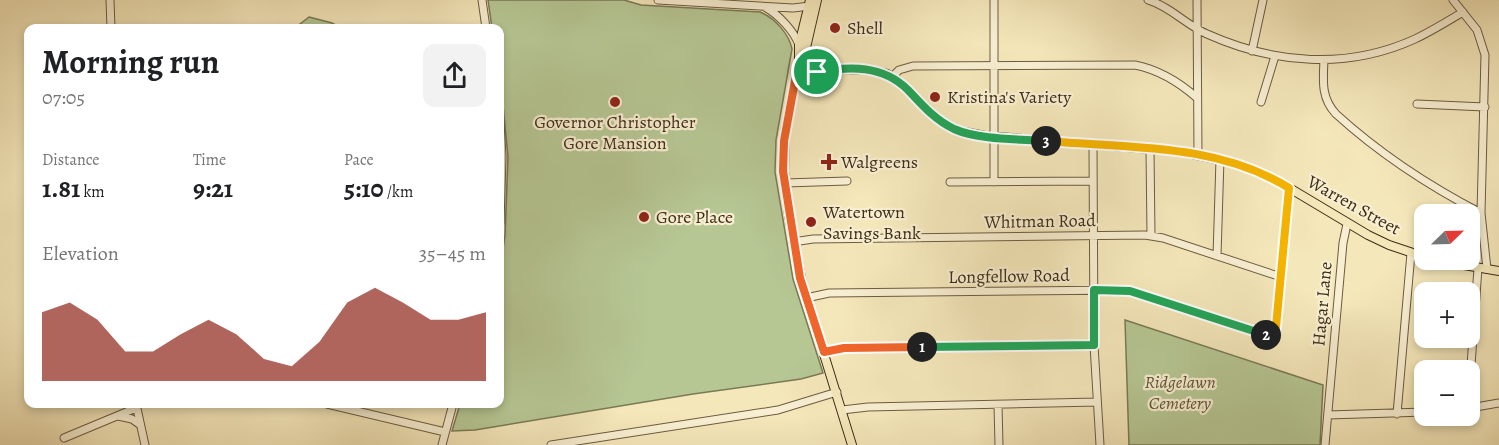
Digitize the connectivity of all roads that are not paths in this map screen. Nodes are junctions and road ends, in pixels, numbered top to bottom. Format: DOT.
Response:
graph roads {
  1 [pos="110,0"];
  2 [pos="482,0"];
  3 [pos="658,0"];
  4 [pos="670,0"];
  5 [pos="817,0"];
  6 [pos="994,0"];
  7 [pos="1148,0"];
  8 [pos="1197,0"];
  9 [pos="1263,0"];
  10 [pos="1453,0"];
  11 [pos="739,2"];
  12 [pos="809,3"];
  13 [pos="763,6"];
  14 [pos="1463,12"];
  15 [pos="111,24"];
  16 [pos="485,24"];
  17 [pos="1198,29"];
  18 [pos="803,46"];
  19 [pos="1252,51"];
  20 [pos="1275,56"];
  21 [pos="1324,60"];
  22 [pos="994,65"];
  23 [pos="798,66"];
  24 [pos="828,69"];
  25 [pos="892,77"];
  26 [pos="1197,98"];
  27 [pos="1261,102"];
  28 [pos="1417,104"];
  29 [pos="1485,106"];
  30 [pos="995,137"];
  31 [pos="1093,145"];
  32 [pos="1150,149"];
  33 [pos="1198,154"];
  34 [pos="1220,159"];
  35 [pos="847,181"];
  36 [pos="1092,181"];
  37 [pos="950,182"];
  38 [pos="994,182"];
  39 [pos="785,183"];
  40 [pos="1289,188"];
  41 [pos="1481,213"];
  42 [pos="1347,224"];
  43 [pos="1093,236"];
  44 [pos="1151,236"];
  45 [pos="794,242"];
  46 [pos="1411,253"];
  47 [pos="1414,254"];
  48 [pos="1217,256"];
  49 [pos="1480,268"];
  50 [pos="1483,268"];
  51 [pos="1499,271"];
  52 [pos="1281,277"];
  53 [pos="1094,290"];
  54 [pos="806,298"];
  55 [pos="1094,345"];
  56 [pos="824,352"];
  57 [pos="1472,360"];
  58 [pos="837,392"];
  59 [pos="1097,402"];
  60 [pos="1499,404"];
  61 [pos="998,405"];
  62 [pos="1480,407"];
  63 [pos="132,408"];
  64 [pos="136,408"];
  65 [pos="344,408"];
  66 [pos="452,408"];
  67 [pos="842,410"];
  68 [pos="1414,413"];
  69 [pos="1397,414"];
  70 [pos="1328,415"];
  71 [pos="112,417"];
  72 [pos="140,424"];
  73 [pos="445,432"];
  74 [pos="64,438"];
  75 [pos="145,445"];
  76 [pos="442,445"];
  77 [pos="551,445"];
  78 [pos="852,445"];
  79 [pos="999,445"];
  80 [pos="1100,445"];
  81 [pos="1325,445"];
  1 -- 15 [label="street"];
  2 -- 16 [label="street"];
  3 -- 4 [label="street"];
  4 -- 11 [label="street"];
  5 -- 12 [label="street"];
  5 -- 18 [label="main road"];
  6 -- 22 [label="street"];
  7 -- 17 [label="street"];
  8 -- 17 [label="street"];
  9 -- 19 [label="street"];
  10 -- 14 [label="street"];
  11 -- 13 [label="street"];
  12 -- 13 [label="street"];
  12 -- 18 [label="main road"];
  13 -- 18 [label="street"];
  14 -- 21 [label="street"];
  14 -- 29 [label="street"];
  17 -- 19 [label="street"];
  17 -- 26 [label="street"];
  18 -- 23 [label="main road"];
  18 -- 24 [label="main road"];
  19 -- 20 [label="street"];
  20 -- 21 [label="street"];
  20 -- 27 [label="street"];
  21 -- 41 [label="street"];
  22 -- 25 [label="street"];
  22 -- 26 [label="street"];
  22 -- 30 [label="street"];
  23 -- 24 [label="main road, Warren Street"];
  23 -- 39 [label="main road"];
  24 -- 25 [label="main road, Warren Street"];
  25 -- 30 [label="main road, Warren Street"];
  26 -- 33 [label="street"];
  28 -- 29 [label="street"];
  29 -- 41 [label="street"];
  30 -- 31 [label="main road, Warren Street"];
  30 -- 38 [label="street"];
  31 -- 32 [label="main road, Warren Street"];
  31 -- 36 [label="street"];
  32 -- 33 [label="main road, Warren Street"];
  32 -- 44 [label="street"];
  33 -- 34 [label="main road, Warren Street"];
  34 -- 40 [label="main road, Warren Street"];
  34 -- 48 [label="street"];
  35 -- 39 [label="street"];
  36 -- 38 [label="street"];
  36 -- 43 [label="street"];
  37 -- 38 [label="street"];
  39 -- 45 [label="main road"];
  40 -- 42 [label="main road, Warren Street"];
  40 -- 52 [label="street, Longfellow Road"];
  41 -- 50 [label="street"];
  42 -- 46 [label="main road, Warren Street"];
  42 -- 70 [label="street, Hagar Lane"];
  43 -- 44 [label="street, Whitman Road"];
  43 -- 45 [label="street, Whitman Road"];
  43 -- 53 [label="street"];
  44 -- 48 [label="street, Whitman Road"];
  45 -- 54 [label="main road"];
  46 -- 47 [label="main road, Warren Street"];
  46 -- 69 [label="street"];
  48 -- 52 [label="street, Whitman Road"];
  49 -- 50 [label="main road"];
  50 -- 51 [label="main road"];
  50 -- 57 [label="street"];
  52 -- 53 [label="street, Longfellow Road"];
  53 -- 54 [label="street, Longfellow Road"];
  53 -- 55 [label="street"];
  54 -- 56 [label="main road"];
  55 -- 56 [label="street"];
  55 -- 59 [label="street"];
  56 -- 58 [label="main road"];
  58 -- 67 [label="main road"];
  58 -- 77 [label="street"];
  59 -- 61 [label="street"];
  59 -- 80 [label="street"];
  60 -- 62 [label="street"];
  61 -- 67 [label="street"];
  61 -- 79 [label="street"];
  63 -- 71 [label="street"];
  64 -- 72 [label="street"];
  65 -- 73 [label="street"];
  66 -- 73 [label="street"];
  67 -- 78 [label="main road"];
  68 -- 69 [label="street"];
  69 -- 70 [label="street"];
  70 -- 81 [label="street"];
  71 -- 72 [label="street"];
  71 -- 74 [label="street"];
  72 -- 75 [label="street"];
  73 -- 76 [label="street"];
}
